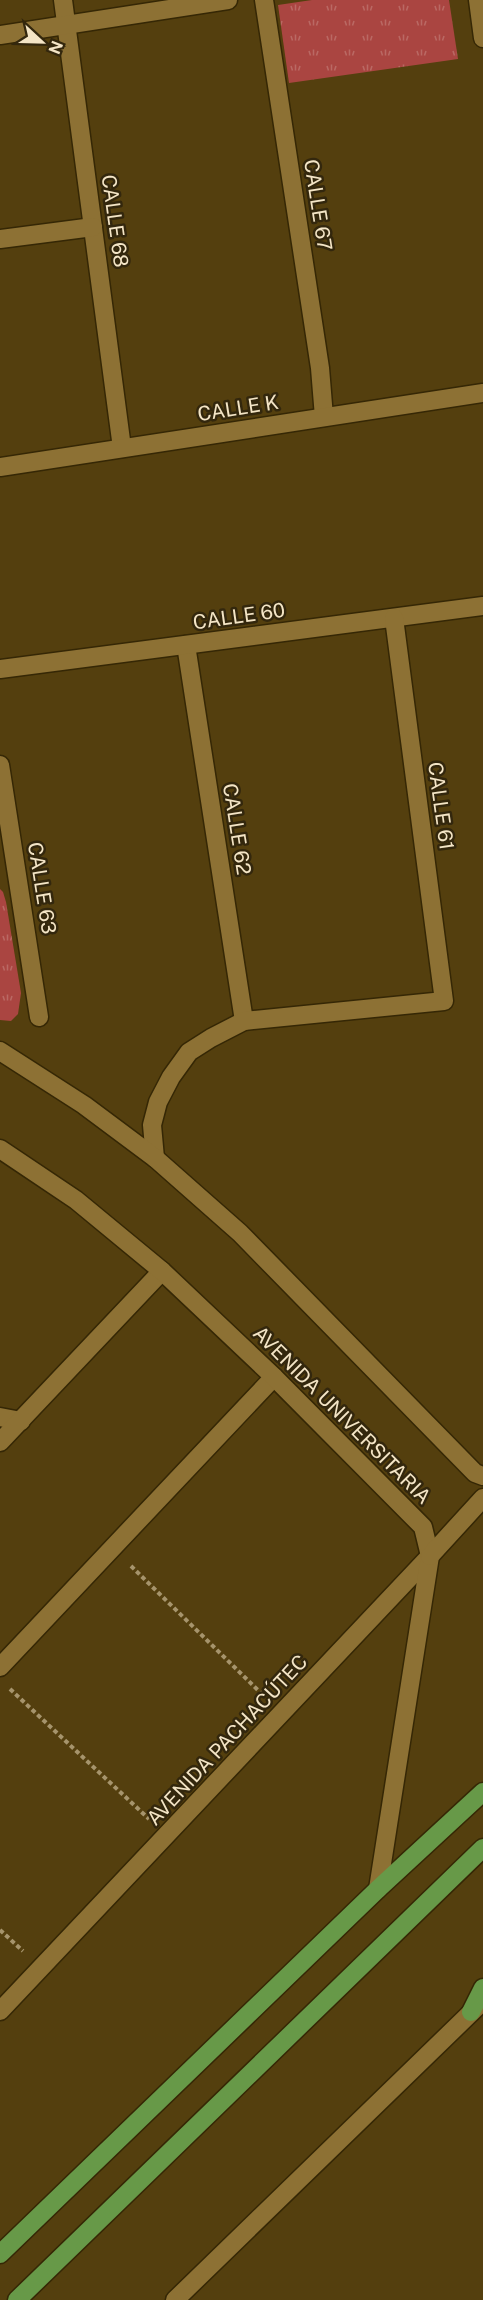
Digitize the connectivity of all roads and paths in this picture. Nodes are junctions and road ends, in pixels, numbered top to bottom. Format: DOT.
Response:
graph roads {
  1 [pos="63,0"];
  2 [pos="228,0"];
  3 [pos="264,0"];
  4 [pos="478,0"];
  5 [pos="66,24"];
  6 [pos="0,34"];
  7 [pos="483,38"];
  8 [pos="93,227"];
  9 [pos="0,239"];
  10 [pos="483,393"];
  11 [pos="324,417"];
  12 [pos="122,448"];
  13 [pos="0,467"];
  14 [pos="483,606"];
  15 [pos="393,618"];
  16 [pos="186,645"];
  17 [pos="0,669"];
  18 [pos="0,765"];
  19 [pos="39,1017"];
  20 [pos="244,1021"];
  21 [pos="0,1051"];
  22 [pos="0,1149"];
  23 [pos="155,1158"];
  24 [pos="162,1270"];
  25 [pos="274,1377"];
  26 [pos="0,1416"];
  27 [pos="21,1420"];
  28 [pos="0,1442"];
  29 [pos="483,1476"];
  30 [pos="483,1498"];
  31 [pos="112,1548"];
  32 [pos="430,1556"];
  33 [pos="0,1667"];
  34 [pos="8,1688"];
  35 [pos="282,1714"];
  36 [pos="483,1792"];
  37 [pos="167,1836"];
  38 [pos="483,1848"];
  39 [pos="378,1889"];
  40 [pos="483,1988"];
  41 [pos="0,2011"];
  42 [pos="479,2013"];
  43 [pos="0,2254"];
  44 [pos="17,2300"];
  45 [pos="175,2300"];
  1 -- 5 [label="street, CALLE 68"];
  2 -- 5 [label="street"];
  3 -- 11 [label="street, CALLE 67"];
  4 -- 7 [label="street"];
  5 -- 6 [label="street"];
  5 -- 8 [label="street, CALLE 68"];
  8 -- 9 [label="street"];
  8 -- 12 [label="street, CALLE 68"];
  10 -- 11 [label="street, CALLE K"];
  11 -- 12 [label="street, CALLE K"];
  12 -- 13 [label="street, CALLE K"];
  14 -- 15 [label="street, CALLE 60"];
  15 -- 16 [label="street, CALLE 60"];
  15 -- 20 [label="street, CALLE 61"];
  16 -- 17 [label="street, CALLE 60"];
  16 -- 20 [label="street, CALLE 62"];
  18 -- 19 [label="street, CALLE 63"];
  20 -- 23 [label="street"];
  21 -- 23 [label="street"];
  22 -- 24 [label="street, AVENIDA UNIVERSITARIA"];
  23 -- 29 [label="street"];
  24 -- 25 [label="street, AVENIDA UNIVERSITARIA"];
  24 -- 27 [label="street"];
  25 -- 31 [label="street"];
  25 -- 32 [label="street, AVENIDA UNIVERSITARIA"];
  26 -- 27 [label="street"];
  27 -- 28 [label="street"];
  30 -- 32 [label="street, AVENIDA PACHACÚTEC"];
  31 -- 33 [label="street"];
  31 -- 35 [label="path"];
  32 -- 35 [label="street, AVENIDA PACHACÚTEC"];
  32 -- 39 [label="street, AVENIDA UNIVERSITARIA"];
  34 -- 37 [label="path"];
  35 -- 37 [label="street, AVENIDA PACHACÚTEC"];
  36 -- 39 [label="main road"];
  37 -- 41 [label="street, AVENIDA PACHACÚTEC"];
  38 -- 44 [label="main road"];
  39 -- 43 [label="main road"];
  40 -- 42 [label="main road"];
  42 -- 45 [label="street"];
}
